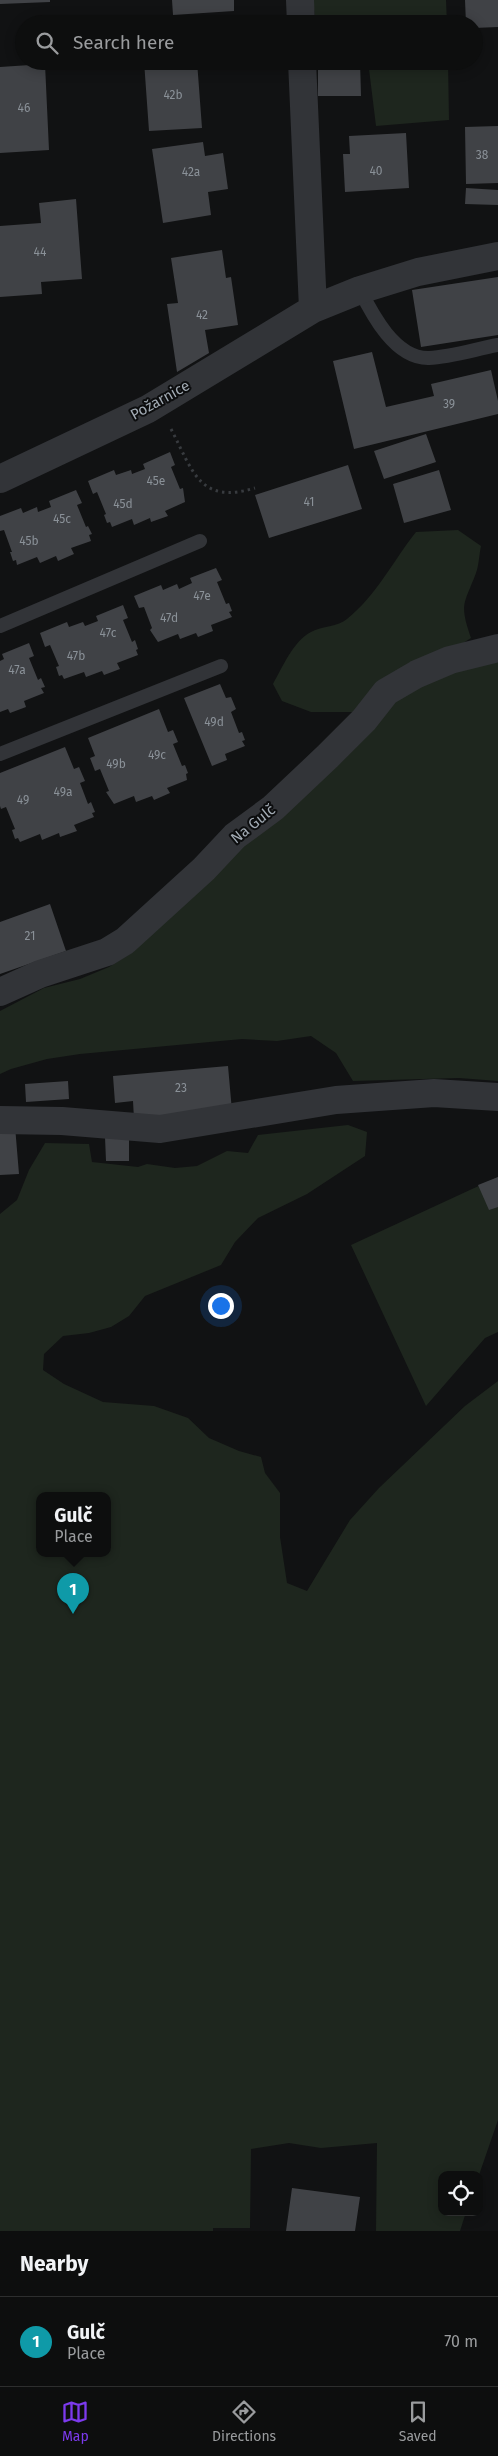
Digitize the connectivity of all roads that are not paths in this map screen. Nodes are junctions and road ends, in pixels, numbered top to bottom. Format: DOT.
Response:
graph roads {
  1 [pos="300,0"];
  2 [pos="301,15"];
  3 [pos="302,70"];
  4 [pos="498,256"];
  5 [pos="360,290"];
  6 [pos="313,309"];
  7 [pos="498,345"];
  8 [pos="0,479"];
  9 [pos="200,541"];
  10 [pos="0,626"];
  11 [pos="498,648"];
  12 [pos="221,666"];
  13 [pos="0,754"];
  14 [pos="0,992"];
  15 [pos="498,1097"];
  16 [pos="0,1120"];
  1 -- 2 [label="street"];
  3 -- 6 [label="street"];
  4 -- 5 [label="street, Požarnice"];
  5 -- 6 [label="street, Požarnice"];
  5 -- 7 [label="lane"];
  6 -- 8 [label="street, Požarnice"];
  9 -- 10 [label="lane"];
  11 -- 14 [label="street, Na Gulč"];
  12 -- 13 [label="lane"];
  15 -- 16 [label="street"];
}
